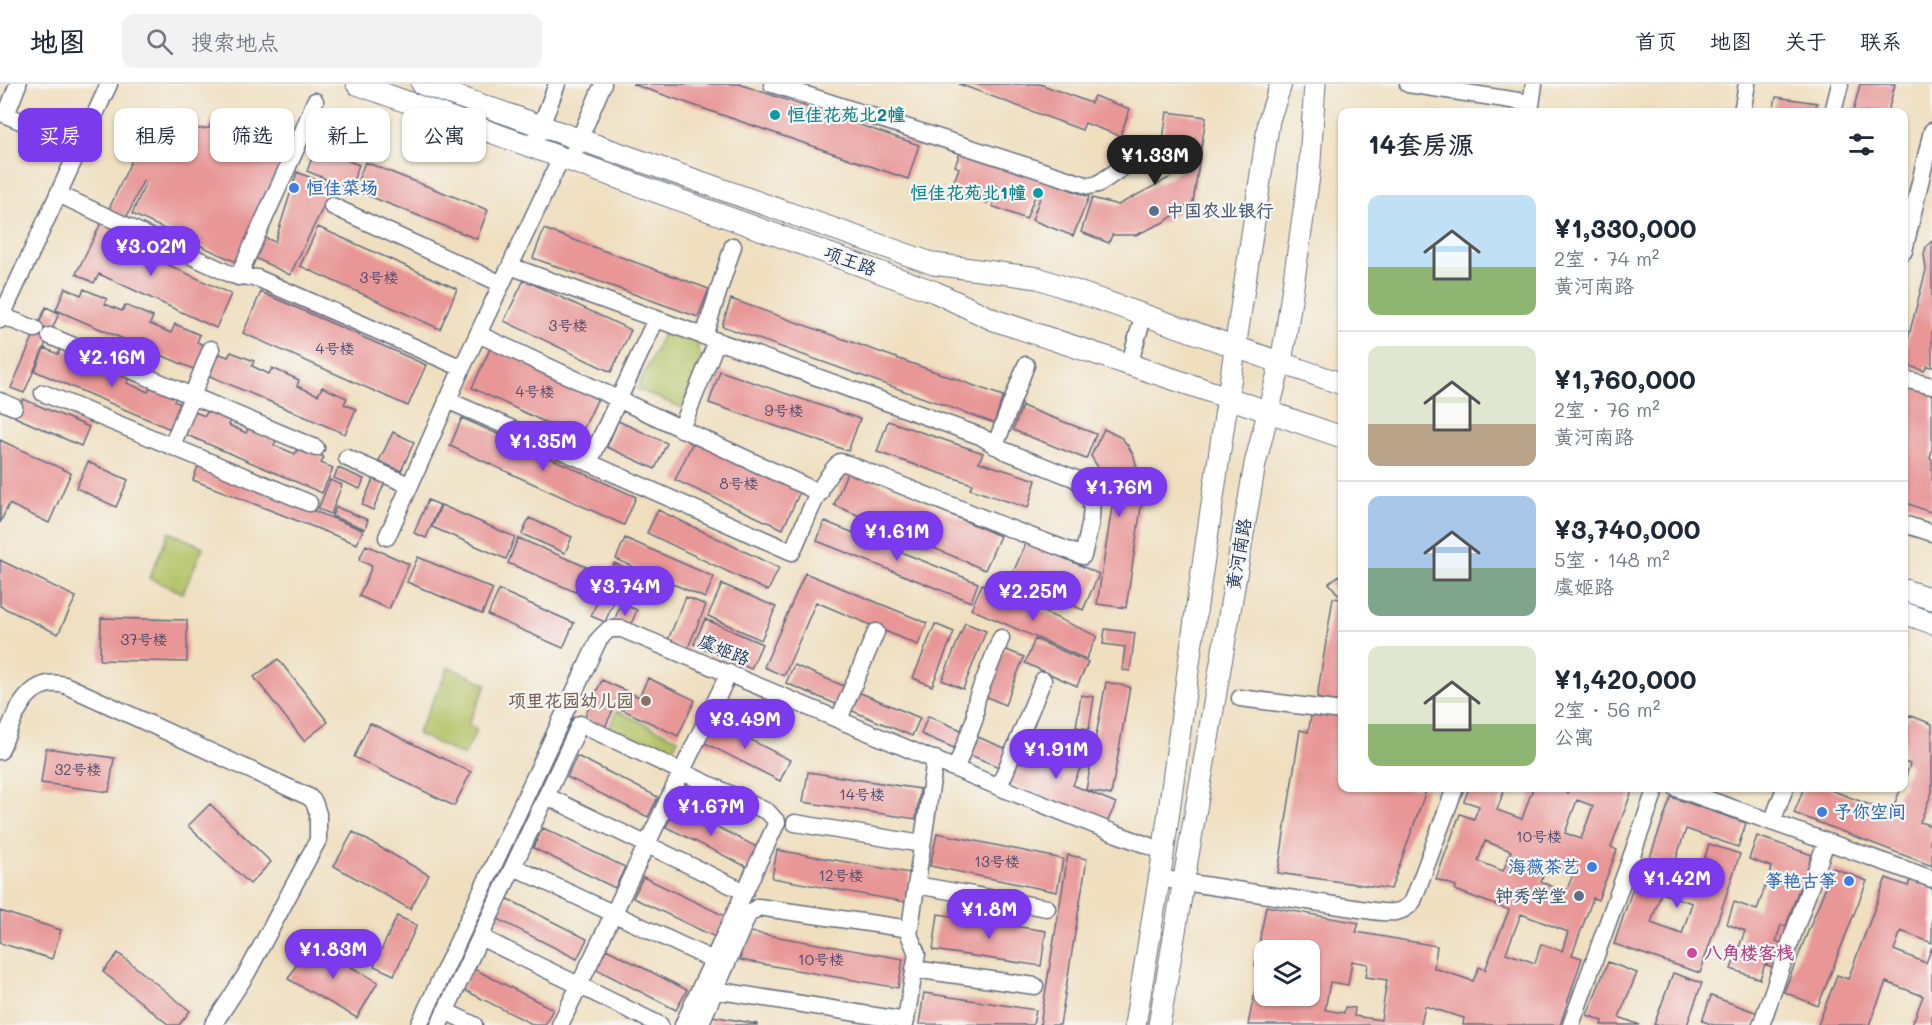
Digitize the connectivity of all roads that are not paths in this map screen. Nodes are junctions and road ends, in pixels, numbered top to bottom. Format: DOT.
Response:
graph roads {
  1 [pos="18,84"];
  2 [pos="108,84"];
  3 [pos="357,84"];
  4 [pos="422,84"];
  5 [pos="557,84"];
  6 [pos="603,84"];
  7 [pos="772,84"];
  8 [pos="1281,84"];
  9 [pos="1315,84"];
  10 [pos="1408,84"];
  11 [pos="1534,84"];
  12 [pos="1747,84"];
  13 [pos="1840,84"];
  14 [pos="315,101"];
  15 [pos="97,108"];
  16 [pos="1530,108"];
  17 [pos="1743,108"];
  18 [pos="1834,108"];
  19 [pos="3,114"];
  20 [pos="18,120"];
  21 [pos="541,126"];
  22 [pos="580,140"];
  23 [pos="1931,140"];
  24 [pos="533,147"];
  25 [pos="1150,149"];
  26 [pos="566,159"];
  27 [pos="73,162"];
  28 [pos="58,194"];
  29 [pos="332,206"];
  30 [pos="1908,235"];
  31 [pos="733,246"];
  32 [pos="510,266"];
  33 [pos="238,277"];
  34 [pos="502,284"];
  35 [pos="1144,314"];
  36 [pos="1,318"];
  37 [pos="656,319"];
  38 [pos="34,329"];
  39 [pos="478,334"];
  40 [pos="50,336"];
  41 [pos="710,338"];
  42 [pos="1235,345"];
  43 [pos="211,349"];
  44 [pos="1281,361"];
  45 [pos="1026,365"];
  46 [pos="1129,365"];
  47 [pos="462,368"];
  48 [pos="1908,380"];
  49 [pos="1338,382"];
  50 [pos="1932,386"];
  51 [pos="43,393"];
  52 [pos="192,395"];
  53 [pos="1228,397"];
  54 [pos="447,400"];
  55 [pos="619,400"];
  56 [pos="1267,412"];
  57 [pos="681,429"];
  58 [pos="1338,436"];
  59 [pos="172,446"];
  60 [pos="995,446"];
  61 [pos="316,448"];
  62 [pos="347,458"];
  63 [pos="589,463"];
  64 [pos="410,485"];
  65 [pos="820,493"];
  66 [pos="309,503"];
  67 [pos="1908,525"];
  68 [pos="1932,533"];
  69 [pos="387,537"];
  70 [pos="1908,591"];
  71 [pos="1932,599"];
  72 [pos="1908,614"];
  73 [pos="1932,622"];
  74 [pos="876,632"];
  75 [pos="1001,638"];
  76 [pos="729,674"];
  77 [pos="1043,680"];
  78 [pos="1240,698"];
  79 [pos="1338,710"];
  80 [pos="839,719"];
  81 [pos="0,751"];
  82 [pos="934,759"];
  83 [pos="956,768"];
  84 [pos="682,771"];
  85 [pos="999,787"];
  86 [pos="1454,792"];
  87 [pos="1655,792"];
  88 [pos="1687,792"];
  89 [pos="1783,792"];
  90 [pos="546,796"];
  91 [pos="1772,822"];
  92 [pos="795,823"];
  93 [pos="1826,842"];
  94 [pos="647,844"];
  95 [pos="922,844"];
  96 [pos="1163,851"];
  97 [pos="514,867"];
  98 [pos="1158,878"];
  99 [pos="1932,879"];
  100 [pos="1183,881"];
  101 [pos="916,885"];
  102 [pos="745,892"];
  103 [pos="1047,908"];
  104 [pos="614,914"];
  105 [pos="910,929"];
  106 [pos="480,938"];
  107 [pos="713,960"];
  108 [pos="914,969"];
  109 [pos="579,985"];
  110 [pos="1035,986"];
  111 [pos="715,990"];
  112 [pos="442,1018"];
  113 [pos="906,1023"];
  114 [pos="213,1025"];
  115 [pos="419,1025"];
  116 [pos="474,1025"];
  117 [pos="560,1025"];
  118 [pos="660,1025"];
  119 [pos="682,1025"];
  120 [pos="700,1025"];
  121 [pos="1135,1025"];
  122 [pos="1159,1025"];
  123 [pos="1571,1025"];
  124 [pos="1761,1025"];
  1 -- 19 [label="street"];
  2 -- 15 [label="street"];
  3 -- 24 [label="main road, 项王路"];
  4 -- 21 [label="main road, 项王路"];
  5 -- 21 [label="street"];
  6 -- 22 [label="street"];
  7 -- 25 [label="street"];
  8 -- 42 [label="main road, 黄河南路"];
  9 -- 44 [label="main road, 黄河南路"];
  10 -- 16 [label="street"];
  11 -- 16 [label="street"];
  12 -- 17 [label="street"];
  13 -- 18 [label="street"];
  14 -- 33 [label="street"];
  19 -- 20 [label="street"];
  21 -- 22 [label="main road, 项王路"];
  21 -- 24 [label="street"];
  22 -- 26 [label="street"];
  22 -- 35 [label="main road, 项王路"];
  23 -- 30 [label="street"];
  24 -- 26 [label="main road, 项王路"];
  26 -- 32 [label="street"];
  26 -- 46 [label="main road, 项王路"];
  27 -- 28 [label="street"];
  28 -- 33 [label="street"];
  28 -- 36 [label="street"];
  29 -- 34 [label="street"];
  31 -- 41 [label="street"];
  32 -- 34 [label="street"];
  32 -- 37 [label="street"];
  33 -- 47 [label="street"];
  34 -- 39 [label="street"];
  35 -- 42 [label="main road, 项王路"];
  35 -- 46 [label="street"];
  36 -- 38 [label="street"];
  37 -- 41 [label="street"];
  37 -- 55 [label="street"];
  39 -- 47 [label="street"];
  39 -- 55 [label="street"];
  40 -- 52 [label="street"];
  41 -- 57 [label="street"];
  41 -- 60 [label="street"];
  42 -- 44 [label="main road, 项王路"];
  42 -- 53 [label="main road, 黄河南路"];
  43 -- 52 [label="street"];
  44 -- 49 [label="main road, 项王路"];
  44 -- 56 [label="main road, 黄河南路"];
  45 -- 60 [label="street"];
  46 -- 53 [label="main road, 项王路"];
  47 -- 54 [label="street"];
  48 -- 50 [label="street"];
  51 -- 59 [label="street"];
  52 -- 59 [label="street"];
  52 -- 61 [label="street"];
  53 -- 56 [label="main road, 项王路"];
  53 -- 96 [label="main road, 黄河南路"];
  54 -- 63 [label="street"];
  54 -- 64 [label="street"];
  55 -- 57 [label="street"];
  55 -- 63 [label="street"];
  56 -- 58 [label="main road, 项王路"];
  56 -- 100 [label="main road, 黄河南路"];
  57 -- 65 [label="street"];
  59 -- 66 [label="street"];
  60 -- 65 [label="street"];
  62 -- 64 [label="street"];
  63 -- 65 [label="street"];
  64 -- 69 [label="street"];
  67 -- 68 [label="street"];
  70 -- 71 [label="main road"];
  72 -- 73 [label="main road"];
  74 -- 80 [label="street"];
  75 -- 83 [label="street"];
  76 -- 80 [label="street, 虞姬路"];
  76 -- 84 [label="street"];
  76 -- 115 [label="street, 虞姬路"];
  77 -- 85 [label="street"];
  78 -- 79 [label="street"];
  80 -- 82 [label="street, 虞姬路"];
  81 -- 114 [label="street"];
  82 -- 83 [label="street, 虞姬路"];
  82 -- 95 [label="street"];
  83 -- 85 [label="street, 虞姬路"];
  84 -- 90 [label="street"];
  84 -- 94 [label="street"];
  84 -- 102 [label="street"];
  85 -- 96 [label="street, 虞姬路"];
  86 -- 100 [label="street"];
  87 -- 123 [label="street"];
  88 -- 91 [label="street"];
  89 -- 91 [label="street"];
  90 -- 94 [label="street"];
  90 -- 97 [label="street"];
  91 -- 93 [label="street"];
  92 -- 95 [label="street"];
  93 -- 99 [label="street"];
  93 -- 124 [label="street"];
  94 -- 102 [label="street"];
  94 -- 104 [label="street"];
  95 -- 101 [label="street"];
  96 -- 98 [label="main road, 黄河南路"];
  97 -- 104 [label="street"];
  97 -- 106 [label="street"];
  98 -- 100 [label="street"];
  98 -- 121 [label="main road, 黄河南路"];
  100 -- 122 [label="main road, 黄河南路"];
  101 -- 103 [label="street"];
  101 -- 105 [label="street"];
  102 -- 107 [label="street"];
  104 -- 107 [label="street"];
  104 -- 109 [label="street"];
  105 -- 108 [label="street"];
  105 -- 111 [label="street"];
  106 -- 109 [label="street"];
  106 -- 112 [label="street"];
  107 -- 119 [label="street"];
  108 -- 110 [label="street"];
  108 -- 113 [label="street"];
  109 -- 117 [label="street"];
  109 -- 118 [label="street"];
  111 -- 113 [label="street"];
  111 -- 120 [label="street"];
  112 -- 116 [label="street"];
}
